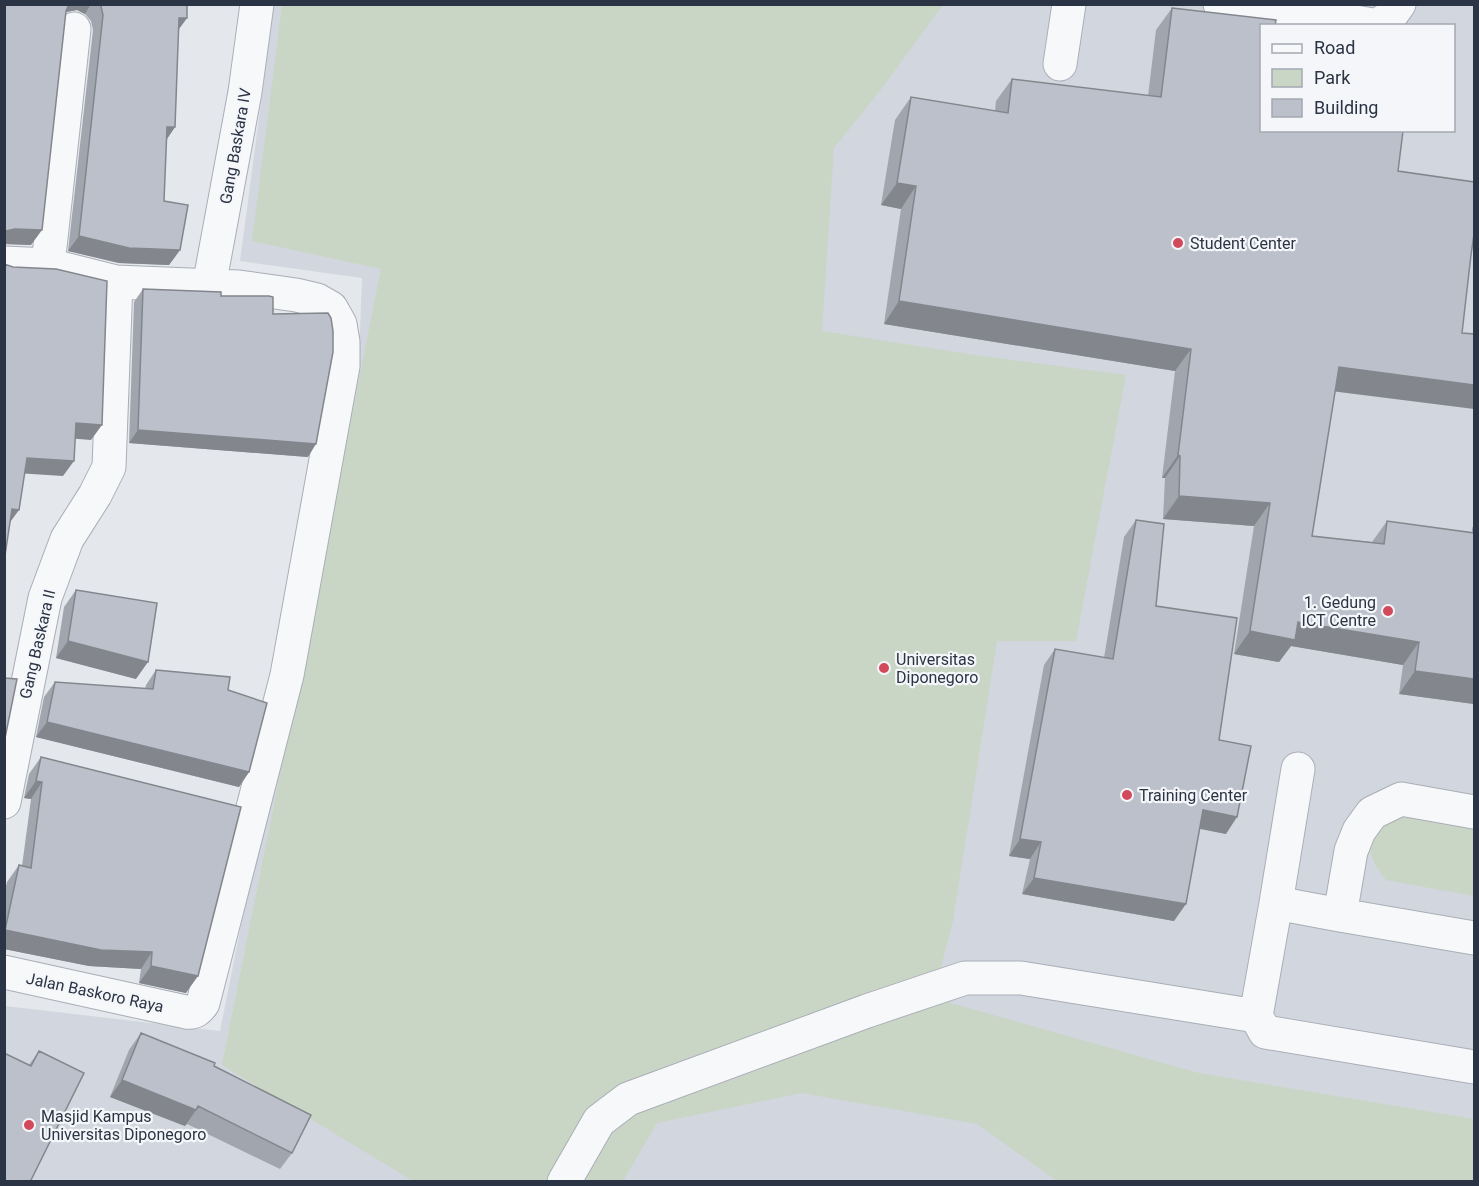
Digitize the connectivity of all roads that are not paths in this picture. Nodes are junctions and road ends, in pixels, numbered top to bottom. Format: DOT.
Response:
graph roads {
  1 [pos="257,4"];
  2 [pos="1069,4"];
  3 [pos="1220,4"];
  4 [pos="1399,4"];
  5 [pos="1370,24"];
  6 [pos="1380,24"];
  7 [pos="74,29"];
  8 [pos="1060,64"];
  9 [pos="4,263"];
  10 [pos="48,265"];
  11 [pos="116,282"];
  12 [pos="209,286"];
  13 [pos="1298,769"];
  14 [pos="4,802"];
  15 [pos="1474,812"];
  16 [pos="1276,903"];
  17 [pos="1340,915"];
  18 [pos="1474,938"];
  19 [pos="4,972"];
  20 [pos="1256,1016"];
  21 [pos="1474,1067"];
  22 [pos="564,1182"];
  1 -- 12 [label="street, Gang Baskara IV"];
  2 -- 8 [label="street"];
  3 -- 5 [label="street"];
  4 -- 6 [label="street"];
  7 -- 10 [label="street"];
  9 -- 10 [label="street"];
  10 -- 11 [label="street"];
  11 -- 12 [label="street"];
  11 -- 14 [label="street, Gang Baskara II"];
  12 -- 19 [label="street, Jalan Baskoro Raya"];
  13 -- 16 [label="street"];
  15 -- 17 [label="street"];
  16 -- 17 [label="street"];
  16 -- 20 [label="street"];
  17 -- 18 [label="street"];
  20 -- 21 [label="street"];
  20 -- 22 [label="street"];
}
